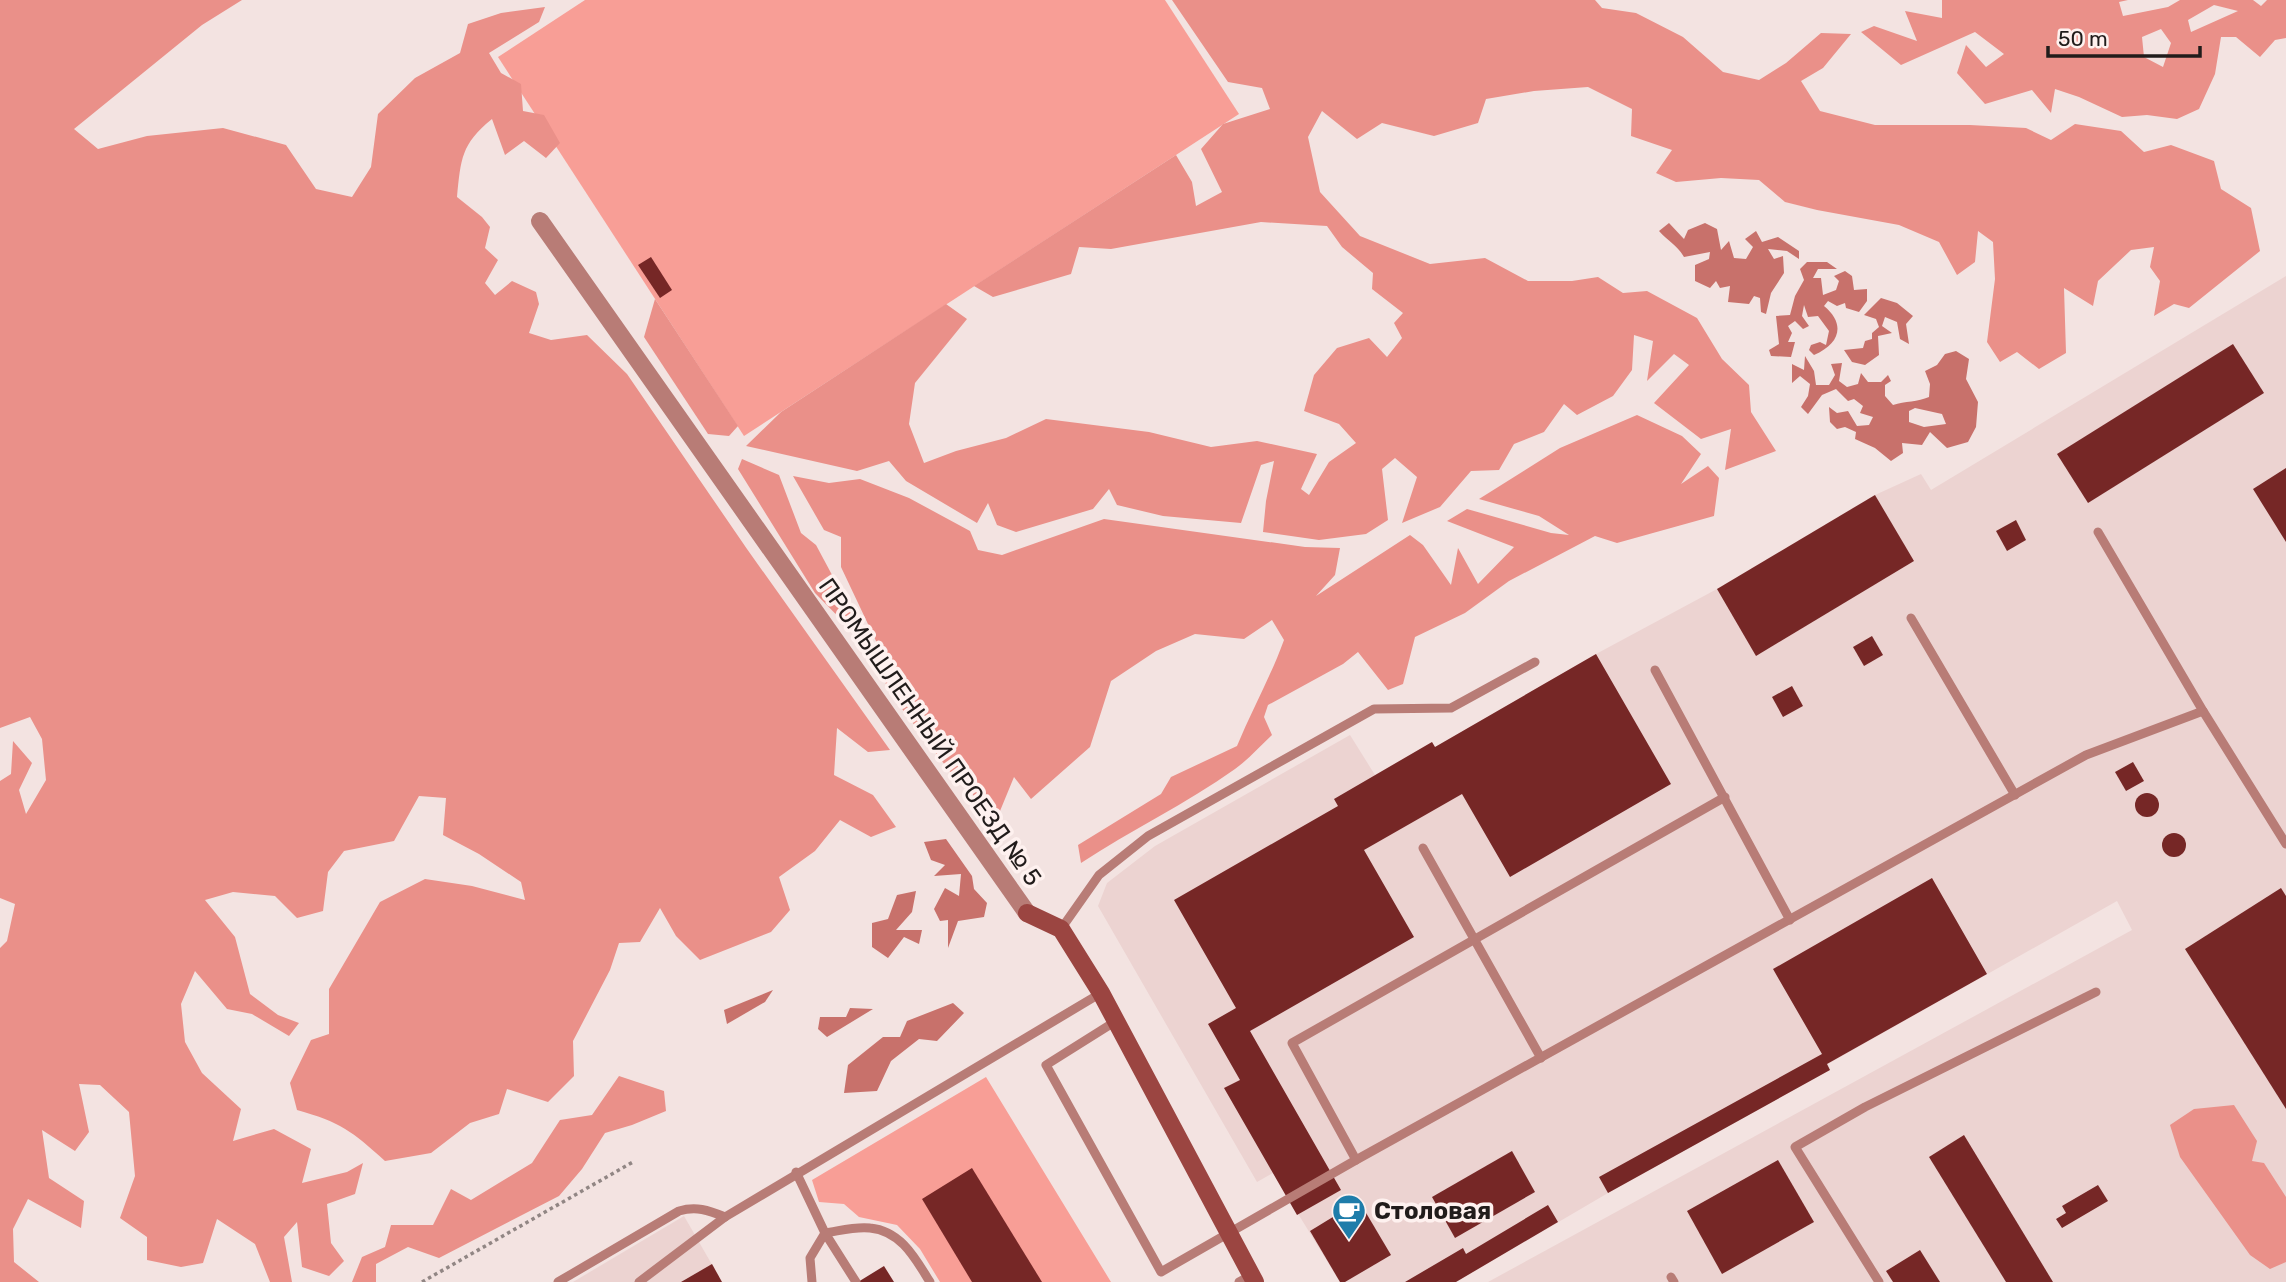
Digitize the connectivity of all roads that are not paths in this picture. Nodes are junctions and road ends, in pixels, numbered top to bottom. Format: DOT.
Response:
graph roads {
  1 [pos="540,220"];
  2 [pos="2098,532"];
  3 [pos="1911,618"];
  4 [pos="1535,662"];
  5 [pos="1656,670"];
  6 [pos="2203,711"];
  7 [pos="2015,795"];
  8 [pos="1725,797"];
  9 [pos="2286,844"];
  10 [pos="1423,848"];
  11 [pos="1790,920"];
  12 [pos="1061,929"];
  13 [pos="1475,939"];
  14 [pos="2095,992"];
  15 [pos="1101,993"];
  16 [pos="1116,1021"];
  17 [pos="1541,1058"];
  18 [pos="1356,1160"];
  19 [pos="796,1172"];
  20 [pos="725,1217"];
  21 [pos="825,1233"];
  22 [pos="1229,1233"];
  23 [pos="1248,1280"];
  24 [pos="558,1282"];
  25 [pos="639,1282"];
  26 [pos="813,1282"];
  27 [pos="856,1282"];
  28 [pos="930,1282"];
  29 [pos="1879,1282"];
  1 -- 12 [label="street, ПРОМЫШЛЕННЫЙ ПРОЕЗД № 5"];
  2 -- 6 [label="lane"];
  3 -- 7 [label="lane"];
  4 -- 12 [label="lane"];
  5 -- 8 [label="lane"];
  6 -- 7 [label="lane"];
  6 -- 9 [label="lane"];
  7 -- 11 [label="lane"];
  8 -- 11 [label="lane"];
  8 -- 13 [label="lane"];
  10 -- 13 [label="lane"];
  11 -- 17 [label="lane"];
  12 -- 15 [label="street"];
  13 -- 17 [label="lane"];
  13 -- 18 [label="lane"];
  14 -- 29 [label="lane"];
  15 -- 16 [label="street"];
  15 -- 19 [label="lane"];
  16 -- 22 [label="street"];
  16 -- 22 [label="lane"];
  17 -- 18 [label="lane"];
  18 -- 22 [label="lane"];
  19 -- 20 [label="lane"];
  19 -- 21 [label="lane"];
  20 -- 24 [label="lane"];
  20 -- 25 [label="lane"];
  21 -- 26 [label="lane"];
  21 -- 27 [label="lane"];
  21 -- 28 [label="lane"];
  22 -- 23 [label="street"];
}
